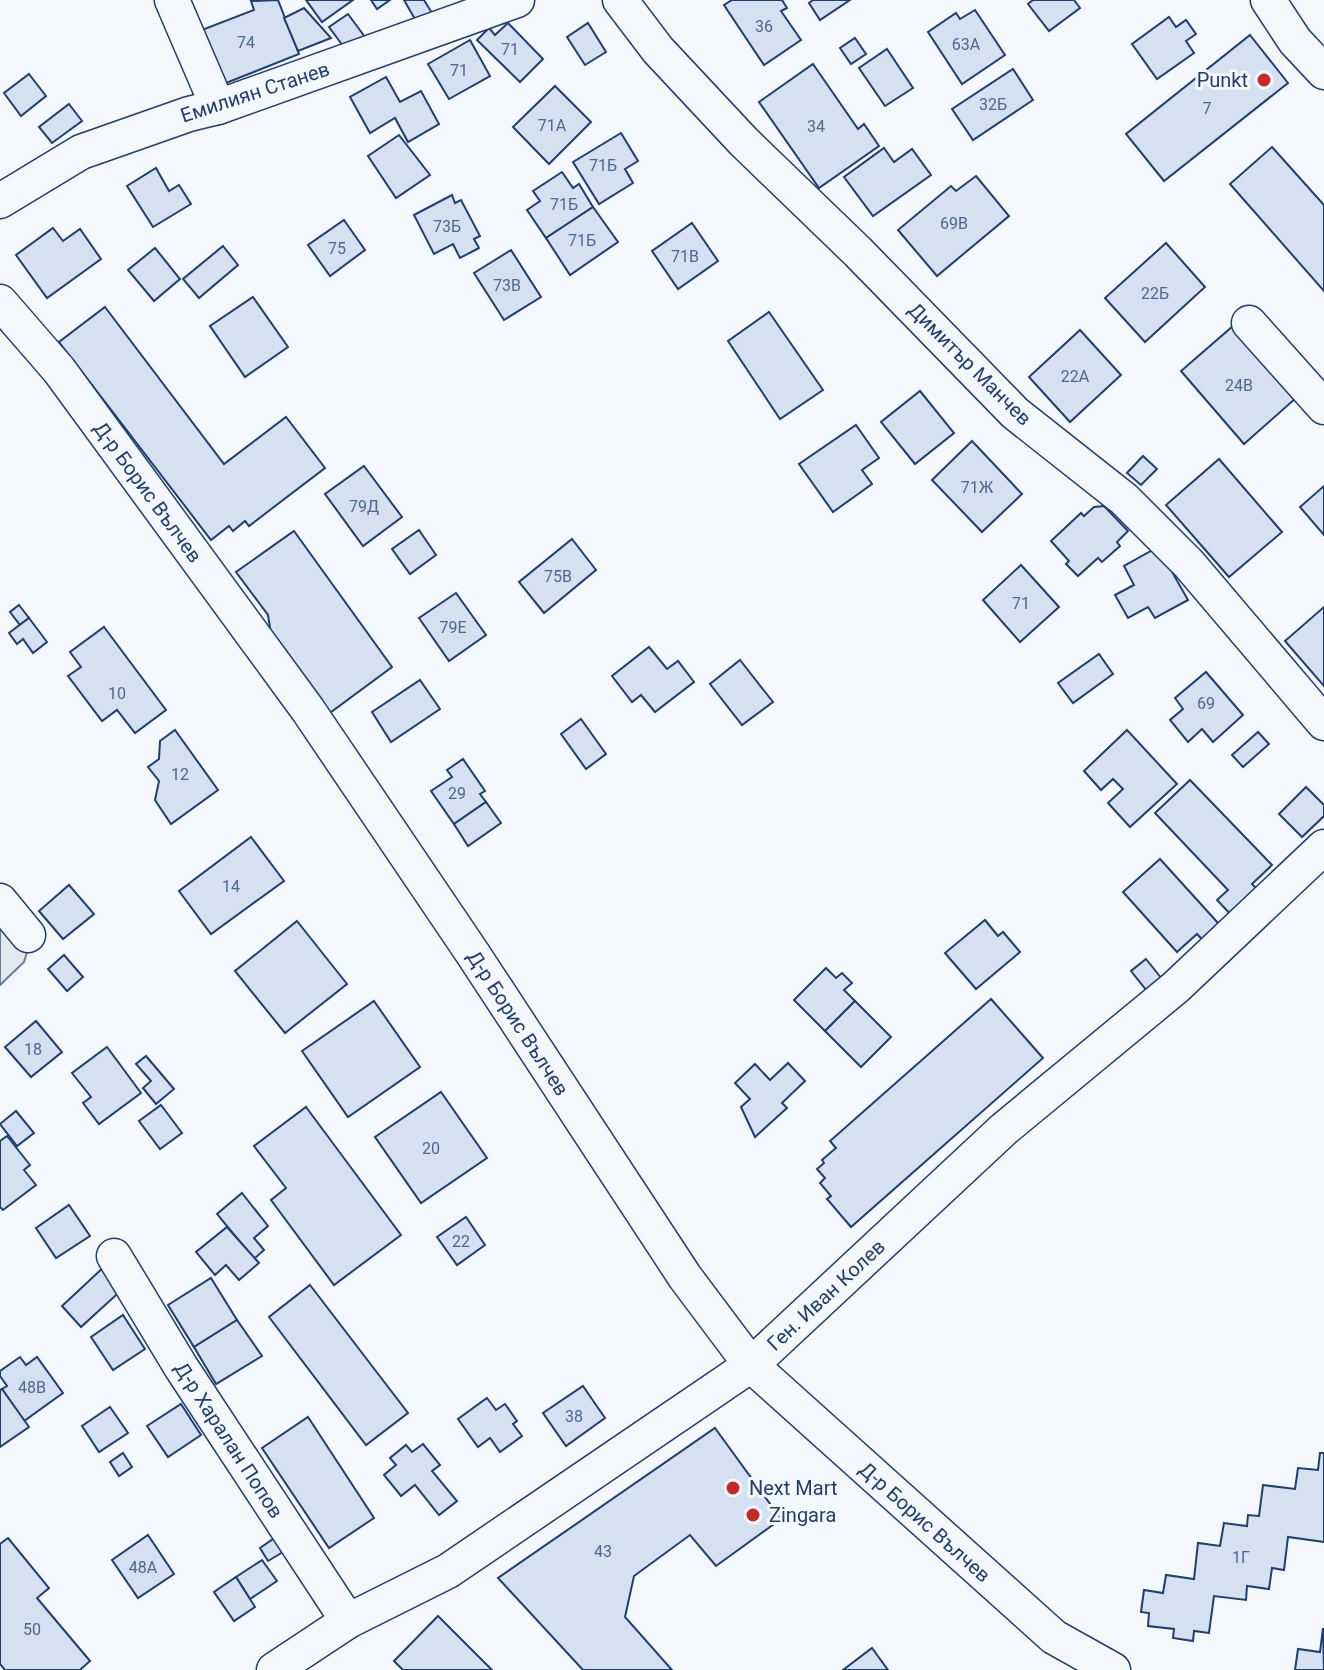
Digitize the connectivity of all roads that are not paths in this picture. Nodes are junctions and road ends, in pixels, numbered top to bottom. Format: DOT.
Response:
graph roads {
  1 [pos="172,0"];
  2 [pos="517,0"];
  3 [pos="620,0"];
  4 [pos="1268,0"];
  5 [pos="1324,72"];
  6 [pos="218,107"];
  7 [pos="0,201"];
  8 [pos="0,302"];
  9 [pos="1249,323"];
  10 [pos="1324,407"];
  11 [pos="1324,723"];
  12 [pos="1324,847"];
  13 [pos="0,901"];
  14 [pos="28,935"];
  15 [pos="114,1256"];
  16 [pos="751,1365"];
  17 [pos="348,1621"];
  18 [pos="274,1670"];
  19 [pos="1113,1670"];
  1 -- 6 [label="street"];
  2 -- 6 [label="street, Емилиян Станев"];
  3 -- 11 [label="street, Димитър Манчев"];
  4 -- 5 [label="street"];
  6 -- 7 [label="street, Емилиян Станев"];
  8 -- 16 [label="street, Д-р Борис Вълчев"];
  9 -- 10 [label="street"];
  12 -- 16 [label="street, Ген. Иван Колев"];
  13 -- 14 [label="street"];
  15 -- 17 [label="street, Д-р Харалан Попов"];
  16 -- 17 [label="street, Ген. Иван Колев"];
  16 -- 19 [label="street, Д-р Борис Вълчев"];
  17 -- 18 [label="street, Ген. Иван Колев"];
}
